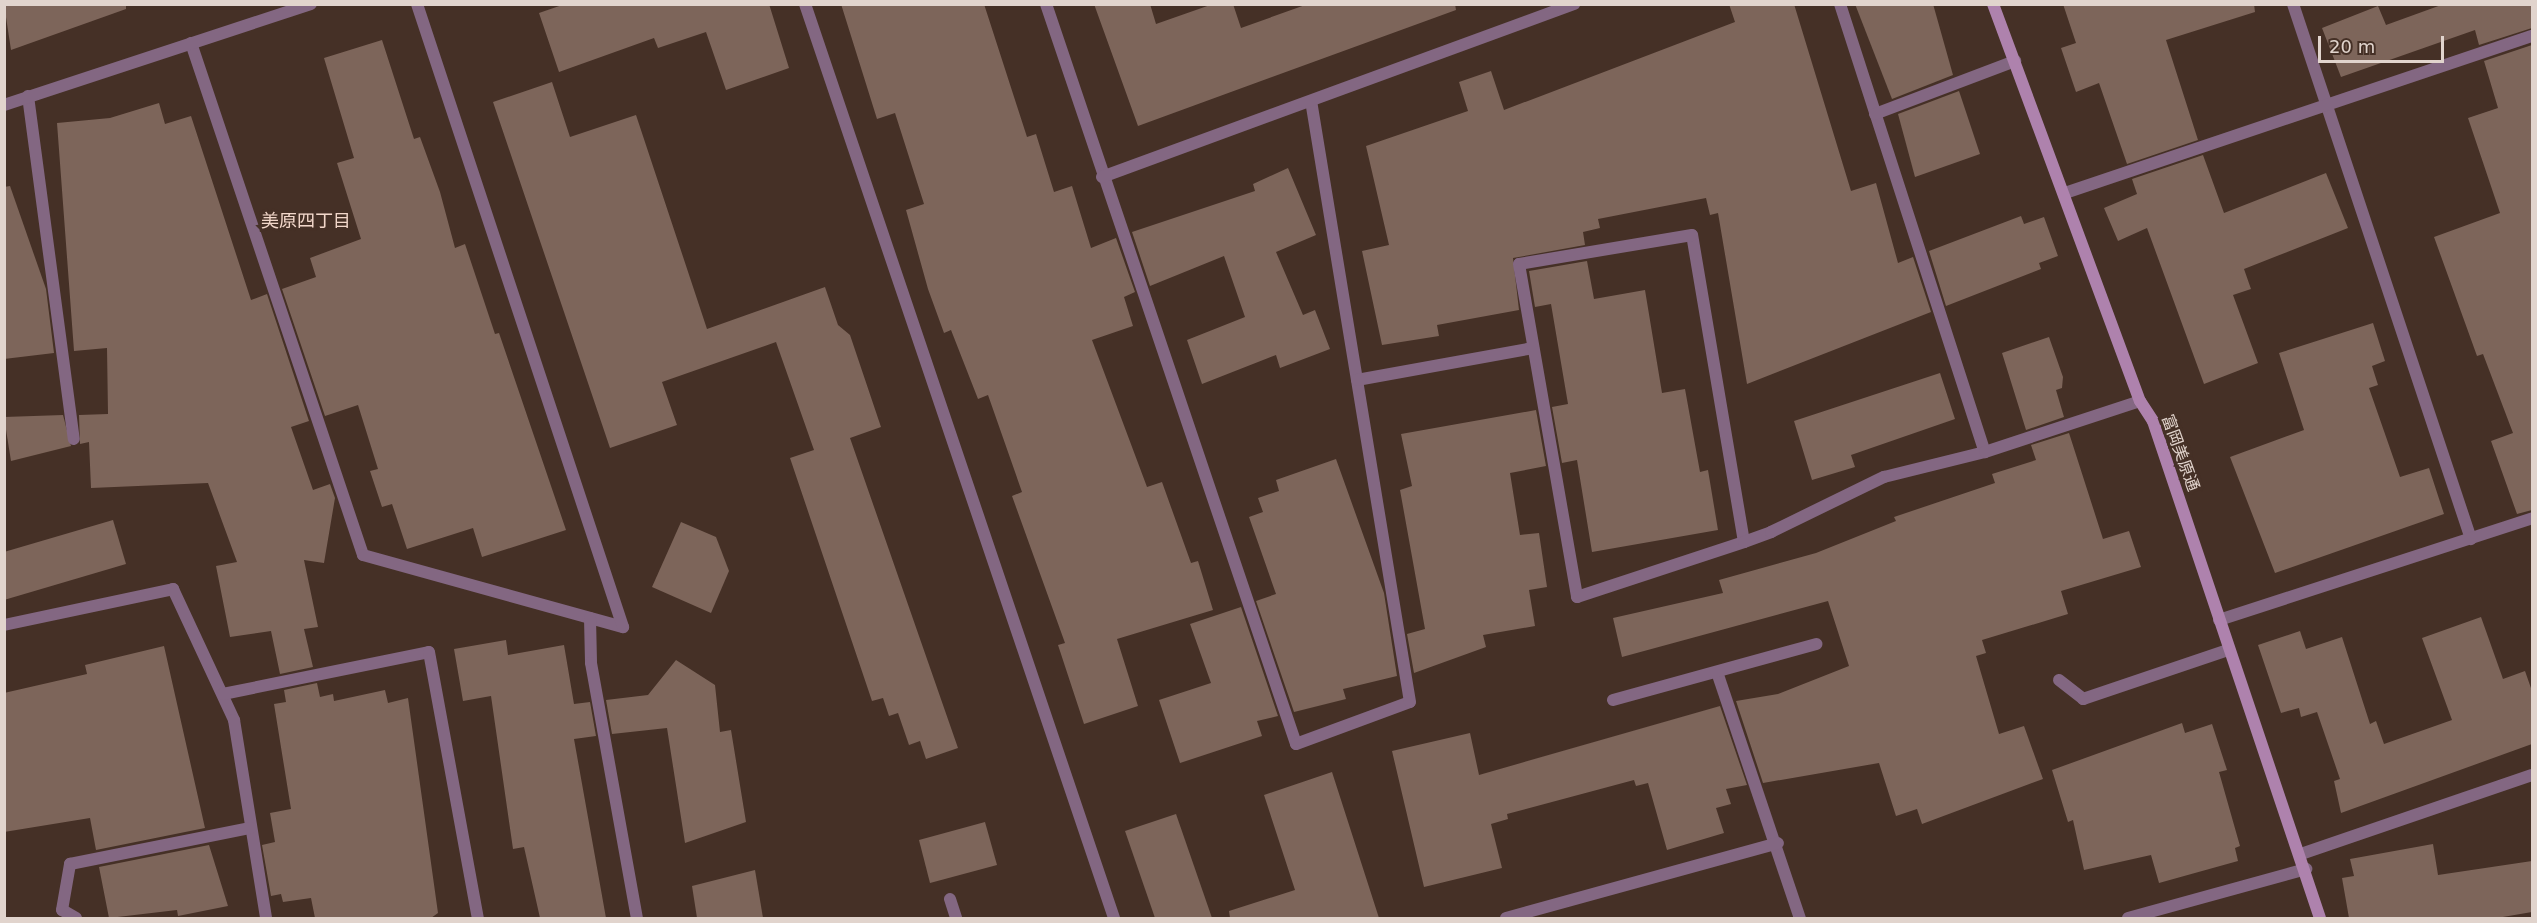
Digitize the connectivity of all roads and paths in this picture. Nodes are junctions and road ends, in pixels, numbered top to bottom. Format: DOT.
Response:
graph roads {
  1 [pos="417,4"];
  2 [pos="805,4"];
  3 [pos="1047,4"];
  4 [pos="1574,4"];
  5 [pos="1840,4"];
  6 [pos="1994,4"];
  7 [pos="2294,4"];
  8 [pos="303,6"];
  9 [pos="2532,36"];
  10 [pos="191,43"];
  11 [pos="2015,61"];
  12 [pos="28,96"];
  13 [pos="1311,101"];
  14 [pos="4,105"];
  15 [pos="2328,108"];
  16 [pos="1875,114"];
  17 [pos="1102,177"];
  18 [pos="2065,193"];
  19 [pos="1533,348"];
  20 [pos="1357,380"];
  21 [pos="2140,401"];
  22 [pos="74,439"];
  23 [pos="1985,452"];
  24 [pos="2532,518"];
  25 [pos="2471,539"];
  26 [pos="1744,542"];
  27 [pos="590,618"];
  28 [pos="2219,620"];
  29 [pos="4,625"];
  30 [pos="1816,644"];
  31 [pos="2228,650"];
  32 [pos="1717,672"];
  33 [pos="2059,680"];
  34 [pos="223,694"];
  35 [pos="1613,700"];
  36 [pos="2532,776"];
  37 [pos="250,828"];
  38 [pos="1778,843"];
  39 [pos="2301,854"];
  40 [pos="2306,869"];
  41 [pos="950,899"];
  42 [pos="76,918"];
  43 [pos="266,918"];
  44 [pos="478,918"];
  45 [pos="637,918"];
  46 [pos="956,918"];
  47 [pos="1114,918"];
  48 [pos="1506,918"];
  49 [pos="1800,918"];
  50 [pos="2127,918"];
  51 [pos="2320,918"];
  1 -- 27 [label="street"];
  2 -- 47 [label="street"];
  3 -- 17 [label="street"];
  4 -- 13 [label="street"];
  5 -- 16 [label="street"];
  6 -- 11 [label="street, 富岡美原通"];
  7 -- 15 [label="street"];
  8 -- 10 [label="street"];
  9 -- 15 [label="street"];
  10 -- 12 [label="street"];
  10 -- 27 [label="street"];
  11 -- 16 [label="street"];
  11 -- 18 [label="street, 富岡美原通"];
  12 -- 14 [label="street"];
  12 -- 22 [label="street"];
  13 -- 17 [label="street"];
  13 -- 20 [label="street"];
  15 -- 18 [label="street"];
  15 -- 25 [label="street"];
  16 -- 23 [label="street"];
  17 -- 20 [label="street"];
  18 -- 21 [label="street, 富岡美原通"];
  19 -- 20 [label="street"];
  19 -- 26 [label="street"];
  19 -- 26 [label="street"];
  21 -- 23 [label="street"];
  21 -- 28 [label="street, 富岡美原通"];
  23 -- 26 [label="street"];
  24 -- 25 [label="street"];
  25 -- 28 [label="street"];
  27 -- 45 [label="street"];
  28 -- 31 [label="street, 富岡美原通"];
  29 -- 34 [label="street"];
  30 -- 32 [label="street"];
  31 -- 33 [label="street"];
  31 -- 39 [label="street, 富岡美原通"];
  32 -- 35 [label="street"];
  32 -- 38 [label="street"];
  34 -- 37 [label="street"];
  34 -- 44 [label="street"];
  36 -- 39 [label="street"];
  37 -- 42 [label="street"];
  37 -- 43 [label="street"];
  38 -- 48 [label="street"];
  38 -- 49 [label="street"];
  39 -- 40 [label="street, 富岡美原通"];
  40 -- 50 [label="street"];
  40 -- 51 [label="street, 富岡美原通"];
  41 -- 46 [label="street"];
}
